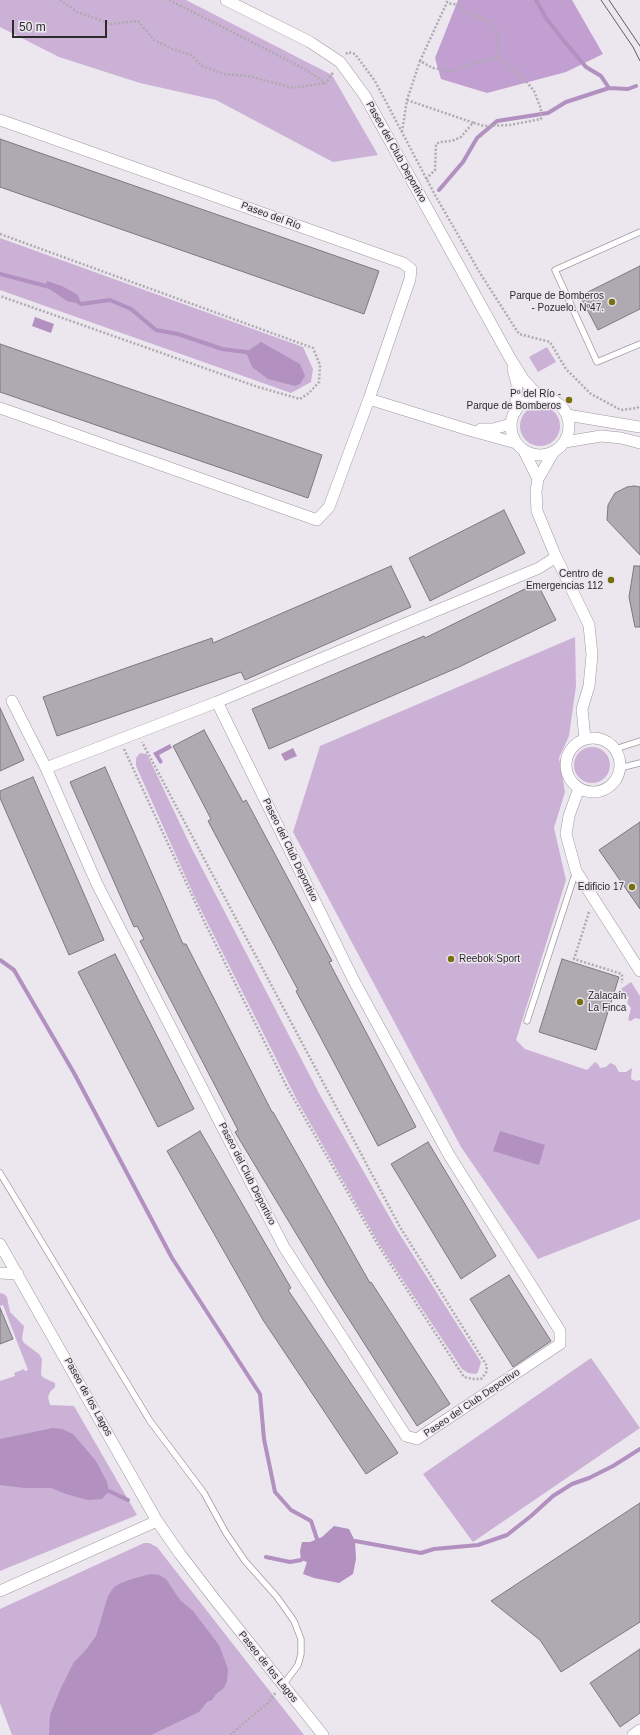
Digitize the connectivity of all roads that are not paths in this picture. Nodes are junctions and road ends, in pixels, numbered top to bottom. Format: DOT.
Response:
graph roads {
  1 [pos="226,0"];
  2 [pos="0,120"];
  3 [pos="640,232"];
  4 [pos="640,344"];
  5 [pos="510,358"];
  6 [pos="539,397"];
  7 [pos="369,399"];
  8 [pos="0,408"];
  9 [pos="515,412"];
  10 [pos="568,415"];
  11 [pos="511,424"];
  12 [pos="640,427"];
  13 [pos="469,430"];
  14 [pos="565,442"];
  15 [pos="516,443"];
  16 [pos="640,443"];
  17 [pos="524,451"];
  18 [pos="553,453"];
  19 [pos="538,479"];
  20 [pos="556,556"];
  21 [pos="12,701"];
  22 [pos="216,702"];
  23 [pos="586,739"];
  24 [pos="640,741"];
  25 [pos="615,749"];
  26 [pos="640,763"];
  27 [pos="46,768"];
  28 [pos="620,768"];
  29 [pos="579,788"];
  30 [pos="576,871"];
  31 [pos="640,971"];
  32 [pos="527,1021"];
  33 [pos="0,1173"];
  34 [pos="0,1244"];
  35 [pos="0,1273"];
  36 [pos="18,1274"];
  37 [pos="157,1520"];
  38 [pos="0,1592"];
  39 [pos="283,1685"];
  40 [pos="640,1730"];
  41 [pos="322,1735"];
  42 [pos="632,1735"];
  1 -- 5 [label="street, Paseo del Club Deportivo"];
  2 -- 7 [label="street, Paseo del Río"];
  3 -- 4 [label="lane"];
  5 -- 6 [label="street, Paseo del Club Deportivo"];
  5 -- 9 [label="street, Paseo del Club Deportivo"];
  6 -- 9 [label="street"];
  6 -- 10 [label="street"];
  7 -- 8 [label="street, Paseo del Río"];
  7 -- 13 [label="street"];
  9 -- 11 [label="street"];
  10 -- 12 [label="street"];
  10 -- 14 [label="street"];
  11 -- 13 [label="street"];
  11 -- 15 [label="street"];
  13 -- 15 [label="street"];
  14 -- 16 [label="street"];
  14 -- 18 [label="street"];
  15 -- 17 [label="street"];
  17 -- 18 [label="street"];
  17 -- 19 [label="street"];
  18 -- 19 [label="street"];
  19 -- 20 [label="street"];
  20 -- 22 [label="street"];
  20 -- 23 [label="street"];
  21 -- 27 [label="street, Paseo del Club Deportivo"];
  22 -- 27 [label="street"];
  22 -- 27 [label="street, Paseo del Club Deportivo"];
  23 -- 25 [label="street"];
  23 -- 29 [label="street"];
  24 -- 25 [label="lane"];
  25 -- 28 [label="street"];
  26 -- 28 [label="lane"];
  28 -- 29 [label="street"];
  29 -- 30 [label="street"];
  30 -- 31 [label="street"];
  30 -- 32 [label="lane"];
  33 -- 39 [label="lane"];
  34 -- 36 [label="street, Paseo de los Lagos"];
  35 -- 36 [label="street"];
  36 -- 37 [label="street, Paseo de los Lagos"];
  37 -- 38 [label="street"];
  37 -- 39 [label="street, Paseo de los Lagos"];
  39 -- 41 [label="street, Paseo de los Lagos"];
  40 -- 42 [label="street"];
}
